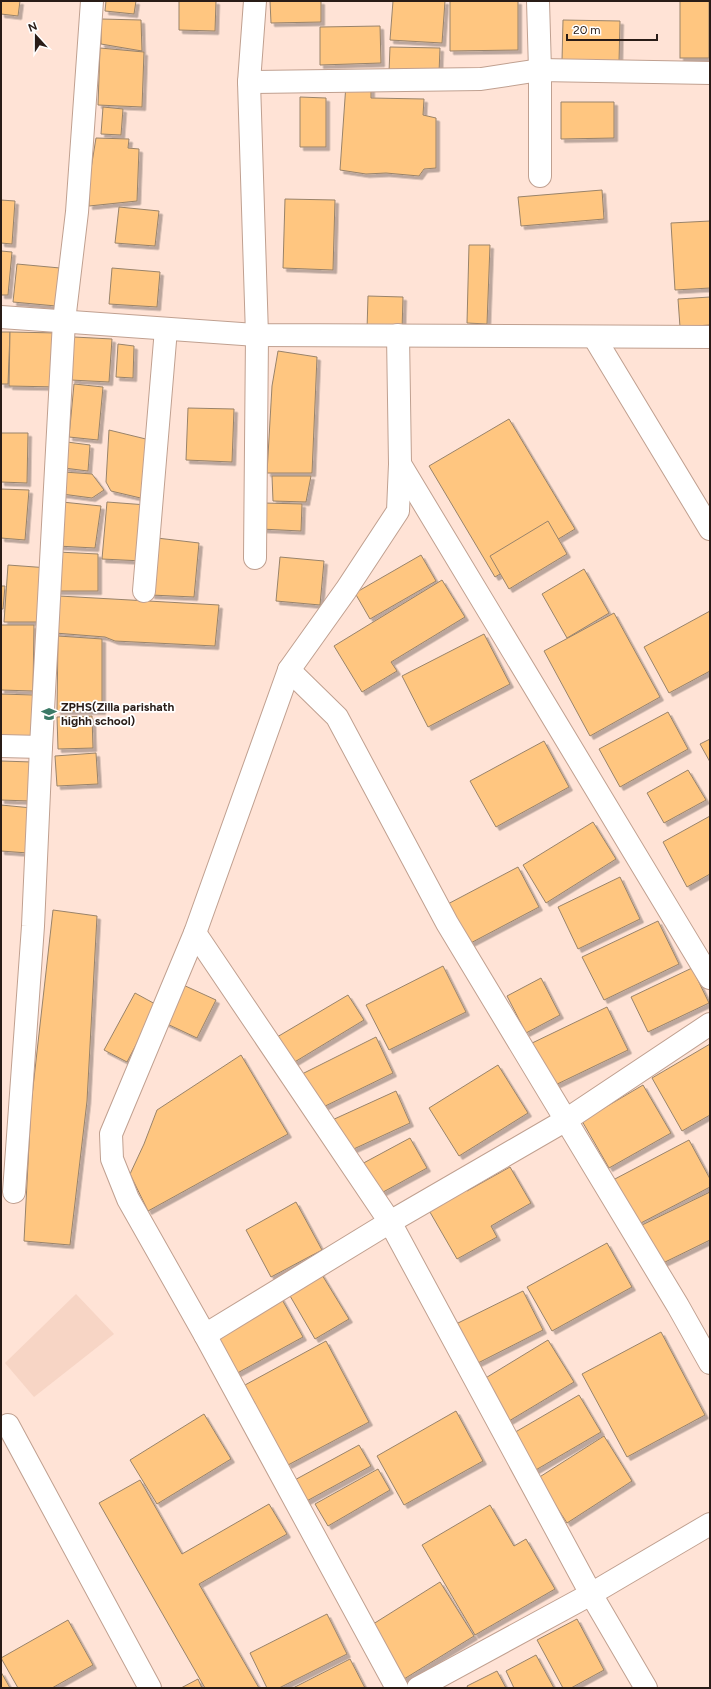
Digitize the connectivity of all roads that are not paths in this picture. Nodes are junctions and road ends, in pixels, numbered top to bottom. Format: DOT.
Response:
graph roads {
  1 [pos="92,1"];
  2 [pos="255,1"];
  3 [pos="538,1"];
  4 [pos="540,70"];
  5 [pos="710,73"];
  6 [pos="249,82"];
  7 [pos="540,176"];
  8 [pos="1,317"];
  9 [pos="64,321"];
  10 [pos="166,329"];
  11 [pos="257,335"];
  12 [pos="398,336"];
  13 [pos="594,337"];
  14 [pos="710,337"];
  15 [pos="400,464"];
  16 [pos="710,529"];
  17 [pos="256,558"];
  18 [pos="144,591"];
  19 [pos="289,670"];
  20 [pos="1,746"];
  21 [pos="41,746"];
  22 [pos="195,933"];
  23 [pos="710,978"];
  24 [pos="710,1024"];
  25 [pos="566,1120"];
  26 [pos="14,1192"];
  27 [pos="390,1222"];
  28 [pos="205,1335"];
  29 [pos="710,1363"];
  30 [pos="8,1425"];
  31 [pos="710,1524"];
  32 [pos="591,1594"];
  33 [pos="150,1688"];
  34 [pos="397,1688"];
  35 [pos="418,1688"];
  36 [pos="646,1688"];
  1 -- 9 [label="street"];
  2 -- 6 [label="street"];
  3 -- 4 [label="street"];
  4 -- 5 [label="street"];
  4 -- 6 [label="street"];
  4 -- 7 [label="street"];
  6 -- 11 [label="street"];
  8 -- 9 [label="street"];
  9 -- 10 [label="street"];
  9 -- 21 [label="street"];
  10 -- 11 [label="street"];
  10 -- 18 [label="street"];
  11 -- 12 [label="street"];
  11 -- 17 [label="street"];
  12 -- 13 [label="street"];
  12 -- 15 [label="street"];
  13 -- 14 [label="street"];
  13 -- 16 [label="street"];
  15 -- 19 [label="street"];
  15 -- 23 [label="street"];
  19 -- 22 [label="street"];
  19 -- 25 [label="street"];
  20 -- 21 [label="street"];
  21 -- 26 [label="street"];
  22 -- 27 [label="street"];
  22 -- 28 [label="street"];
  24 -- 25 [label="street"];
  25 -- 27 [label="street"];
  25 -- 29 [label="street"];
  27 -- 28 [label="street"];
  27 -- 32 [label="street"];
  28 -- 34 [label="street"];
  30 -- 33 [label="street"];
  31 -- 32 [label="street"];
  32 -- 35 [label="street"];
  32 -- 36 [label="street"];
}
